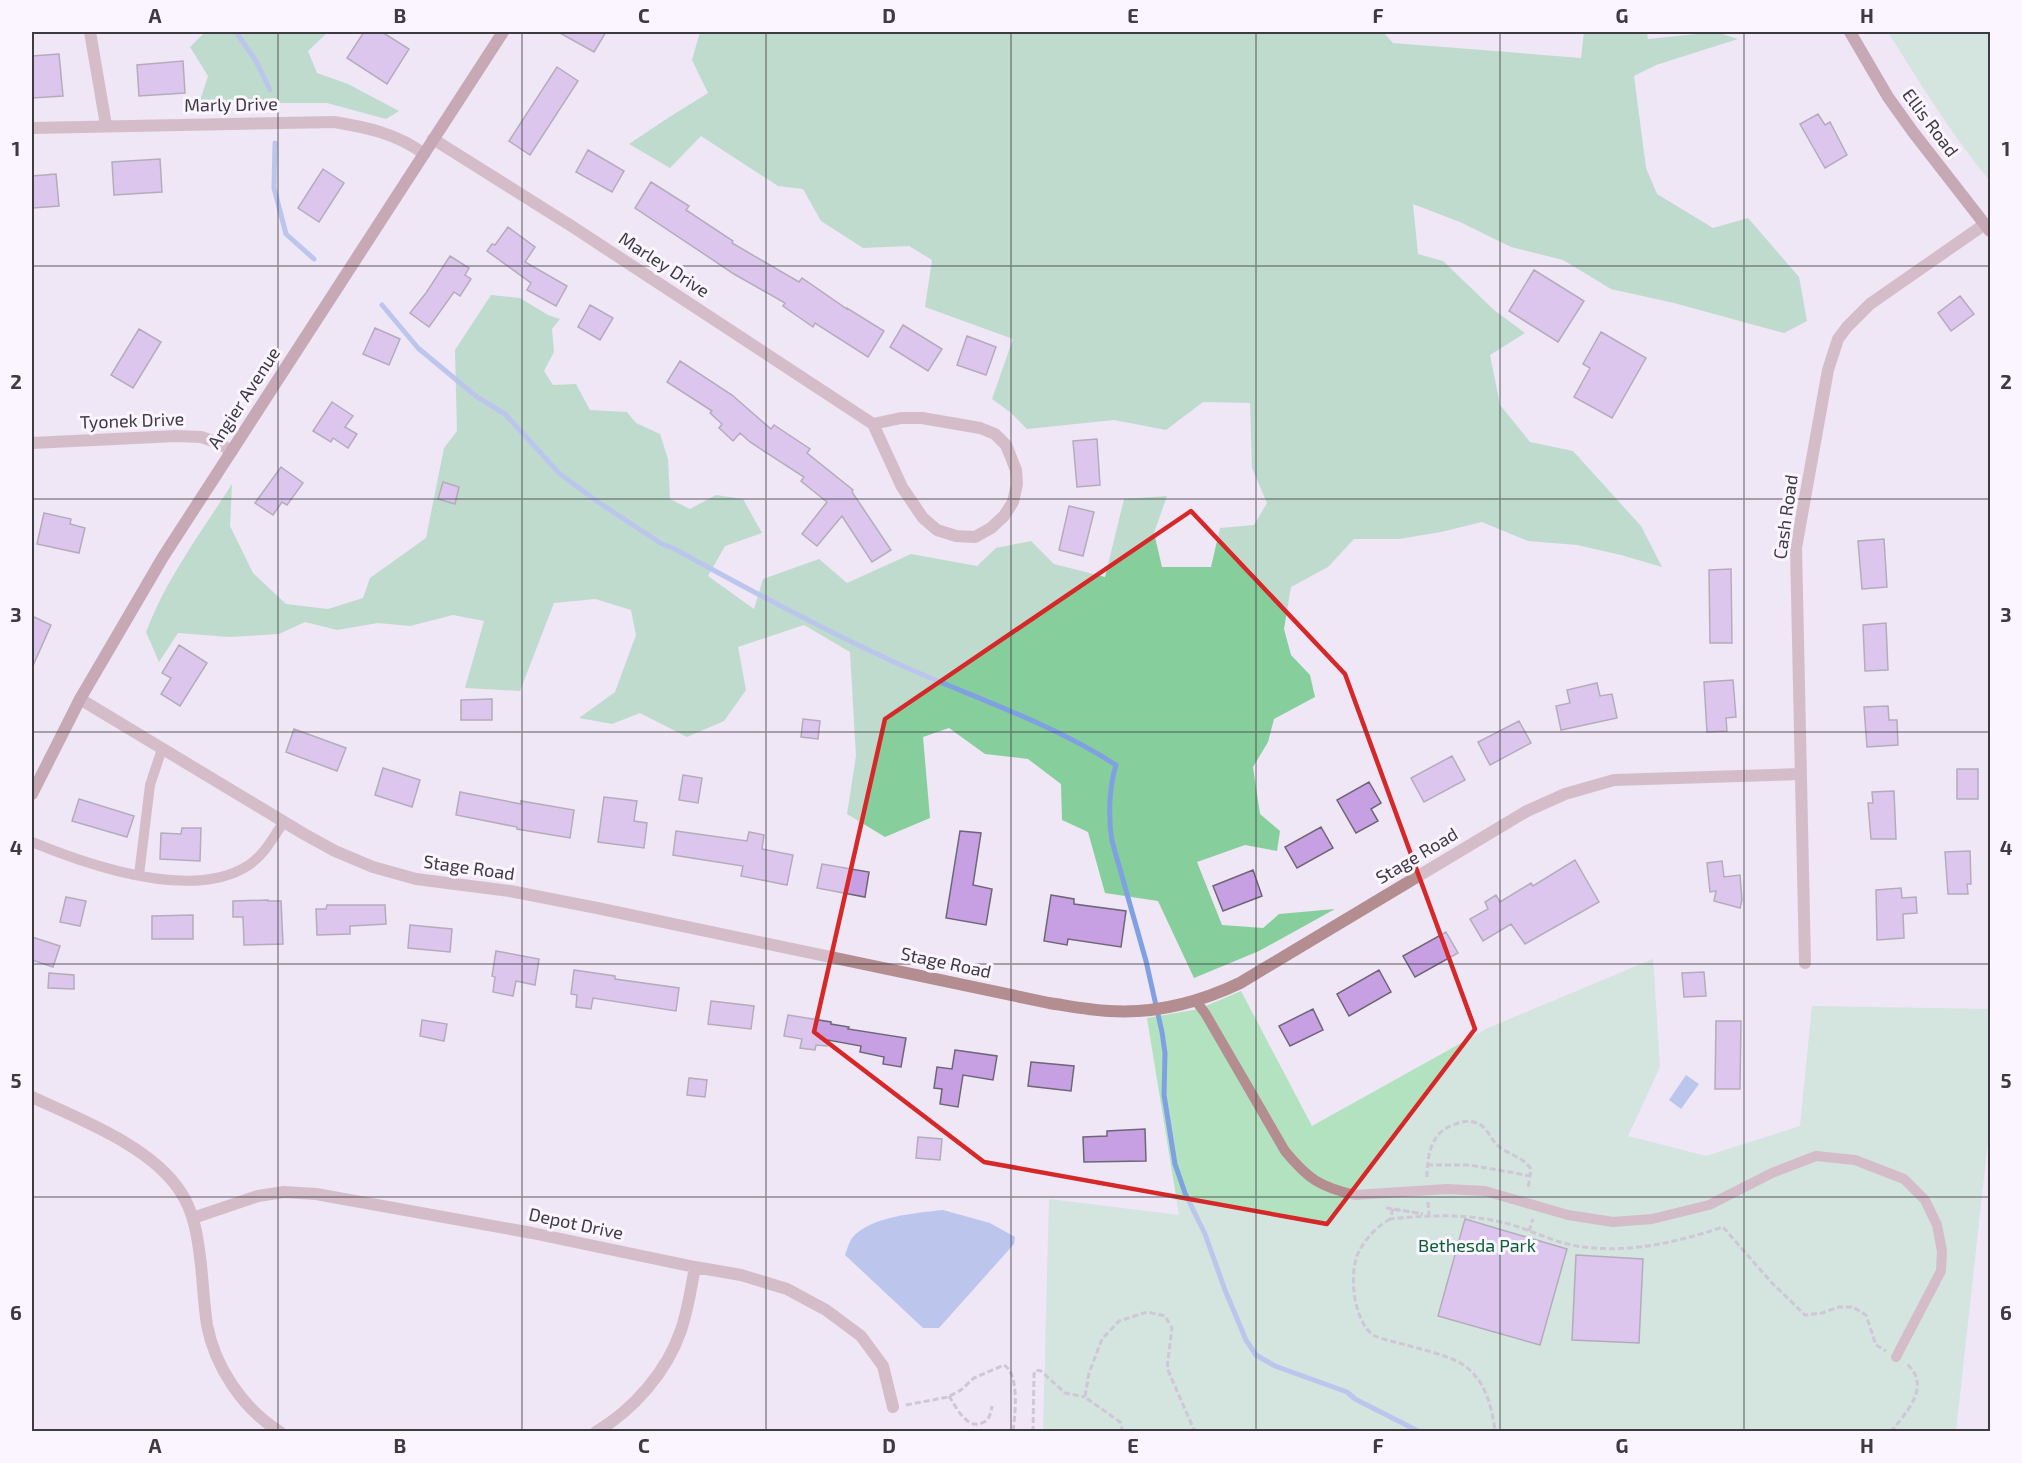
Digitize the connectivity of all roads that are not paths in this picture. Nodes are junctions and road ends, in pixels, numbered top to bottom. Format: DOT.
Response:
graph roads {
  1 [pos="90,32"];
  2 [pos="503,32"];
  3 [pos="1850,32"];
  4 [pos="106,125"];
  5 [pos="32,128"];
  6 [pos="433,139"];
  7 [pos="424,154"];
  8 [pos="1988,227"];
  9 [pos="873,424"];
  10 [pos="32,443"];
  11 [pos="232,450"];
  12 [pos="80,699"];
  13 [pos="162,749"];
  14 [pos="1801,774"];
  15 [pos="32,794"];
  16 [pos="284,822"];
  17 [pos="32,842"];
  18 [pos="139,875"];
  19 [pos="1805,963"];
  20 [pos="1196,1001"];
  21 [pos="32,1096"];
  22 [pos="193,1218"];
  23 [pos="695,1267"];
  24 [pos="1896,1357"];
  25 [pos="893,1407"];
  26 [pos="280,1431"];
  27 [pos="596,1431"];
  1 -- 4 [label="street"];
  2 -- 6 [label="main road, Angier Avenue"];
  3 -- 8 [label="main road, Ellis Road"];
  4 -- 5 [label="street, Marly Drive"];
  4 -- 7 [label="street, Marly Drive"];
  6 -- 7 [label="main road, Angier Avenue"];
  6 -- 9 [label="street, Marley Drive"];
  7 -- 11 [label="main road, Angier Avenue"];
  8 -- 14 [label="street, Cash Road"];
  9 -- 9 [label="street"];
  10 -- 11 [label="street, Tyonek Drive"];
  11 -- 12 [label="main road, Angier Avenue"];
  12 -- 13 [label="street, Stage Road"];
  12 -- 15 [label="main road, Angier Avenue"];
  13 -- 16 [label="street, Stage Road"];
  13 -- 18 [label="lane"];
  14 -- 19 [label="street, Cash Road"];
  14 -- 20 [label="street, Stage Road"];
  16 -- 18 [label="lane"];
  16 -- 20 [label="street, Stage Road"];
  17 -- 18 [label="lane"];
  20 -- 24 [label="lane"];
  21 -- 22 [label="street"];
  22 -- 23 [label="street, Depot Drive"];
  22 -- 26 [label="street"];
  23 -- 25 [label="street, Depot Drive"];
  23 -- 27 [label="street"];
}
